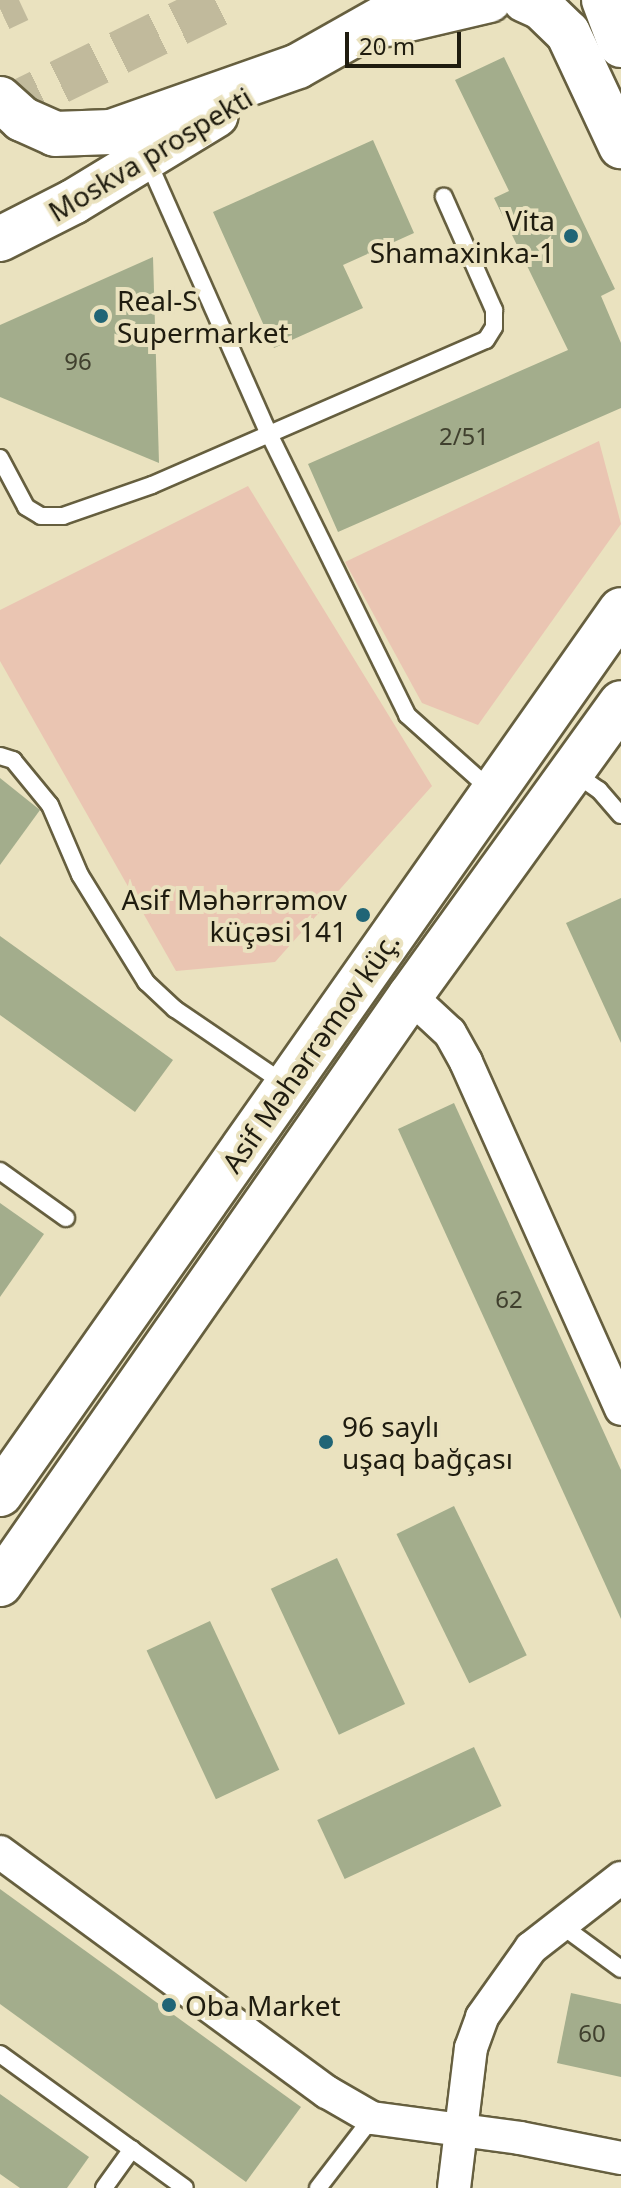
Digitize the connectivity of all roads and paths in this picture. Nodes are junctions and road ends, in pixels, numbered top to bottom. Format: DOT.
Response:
graph roads {
  1 [pos="415,0"];
  2 [pos="489,0"];
  3 [pos="525,0"];
  4 [pos="604,0"];
  5 [pos="373,28"];
  6 [pos="621,45"];
  7 [pos="298,66"];
  8 [pos="0,99"];
  9 [pos="621,146"];
  10 [pos="147,157"];
  11 [pos="444,197"];
  12 [pos="0,239"];
  13 [pos="269,434"];
  14 [pos="0,458"];
  15 [pos="621,610"];
  16 [pos="621,703"];
  17 [pos="0,756"];
  18 [pos="571,771"];
  19 [pos="492,791"];
  20 [pos="621,815"];
  21 [pos="410,996"];
  22 [pos="286,1085"];
  23 [pos="0,1171"];
  24 [pos="66,1218"];
  25 [pos="621,1409"];
  26 [pos="0,1494"];
  27 [pos="0,1584"];
  28 [pos="0,1852"];
  29 [pos="621,1878"];
  30 [pos="561,1925"];
  31 [pos="621,1969"];
  32 [pos="0,2054"];
  33 [pos="372,2118"];
  34 [pos="458,2132"];
  35 [pos="132,2149"];
  36 [pos="621,2158"];
  37 [pos="104,2188"];
  38 [pos="185,2188"];
  39 [pos="318,2188"];
  40 [pos="454,2188"];
  1 -- 5 [label="main road"];
  2 -- 5 [label="main road"];
  3 -- 9 [label="main road"];
  4 -- 6 [label="main road"];
  5 -- 7 [label="main road"];
  7 -- 8 [label="main road"];
  7 -- 10 [label="main road, Moskva prospekti"];
  10 -- 12 [label="main road, Moskva prospekti"];
  10 -- 13 [label="lane"];
  11 -- 13 [label="lane"];
  13 -- 14 [label="lane"];
  13 -- 19 [label="lane"];
  15 -- 19 [label="main road, Asif Məhərrəmov küç."];
  16 -- 18 [label="main road, Asif Məhərrəmov küç."];
  17 -- 22 [label="lane"];
  18 -- 20 [label="lane"];
  18 -- 21 [label="main road, Asif Məhərrəmov küç."];
  19 -- 22 [label="main road, Asif Məhərrəmov küç."];
  21 -- 25 [label="street"];
  21 -- 27 [label="main road, Asif Məhərrəmov küç."];
  22 -- 26 [label="main road, Asif Məhərrəmov küç."];
  23 -- 24 [label="lane"];
  28 -- 33 [label="street"];
  29 -- 30 [label="street"];
  30 -- 31 [label="lane"];
  30 -- 34 [label="street"];
  32 -- 35 [label="lane"];
  33 -- 34 [label="street"];
  33 -- 39 [label="lane"];
  34 -- 36 [label="street"];
  34 -- 40 [label="street"];
  35 -- 37 [label="lane"];
  35 -- 38 [label="lane"];
}
